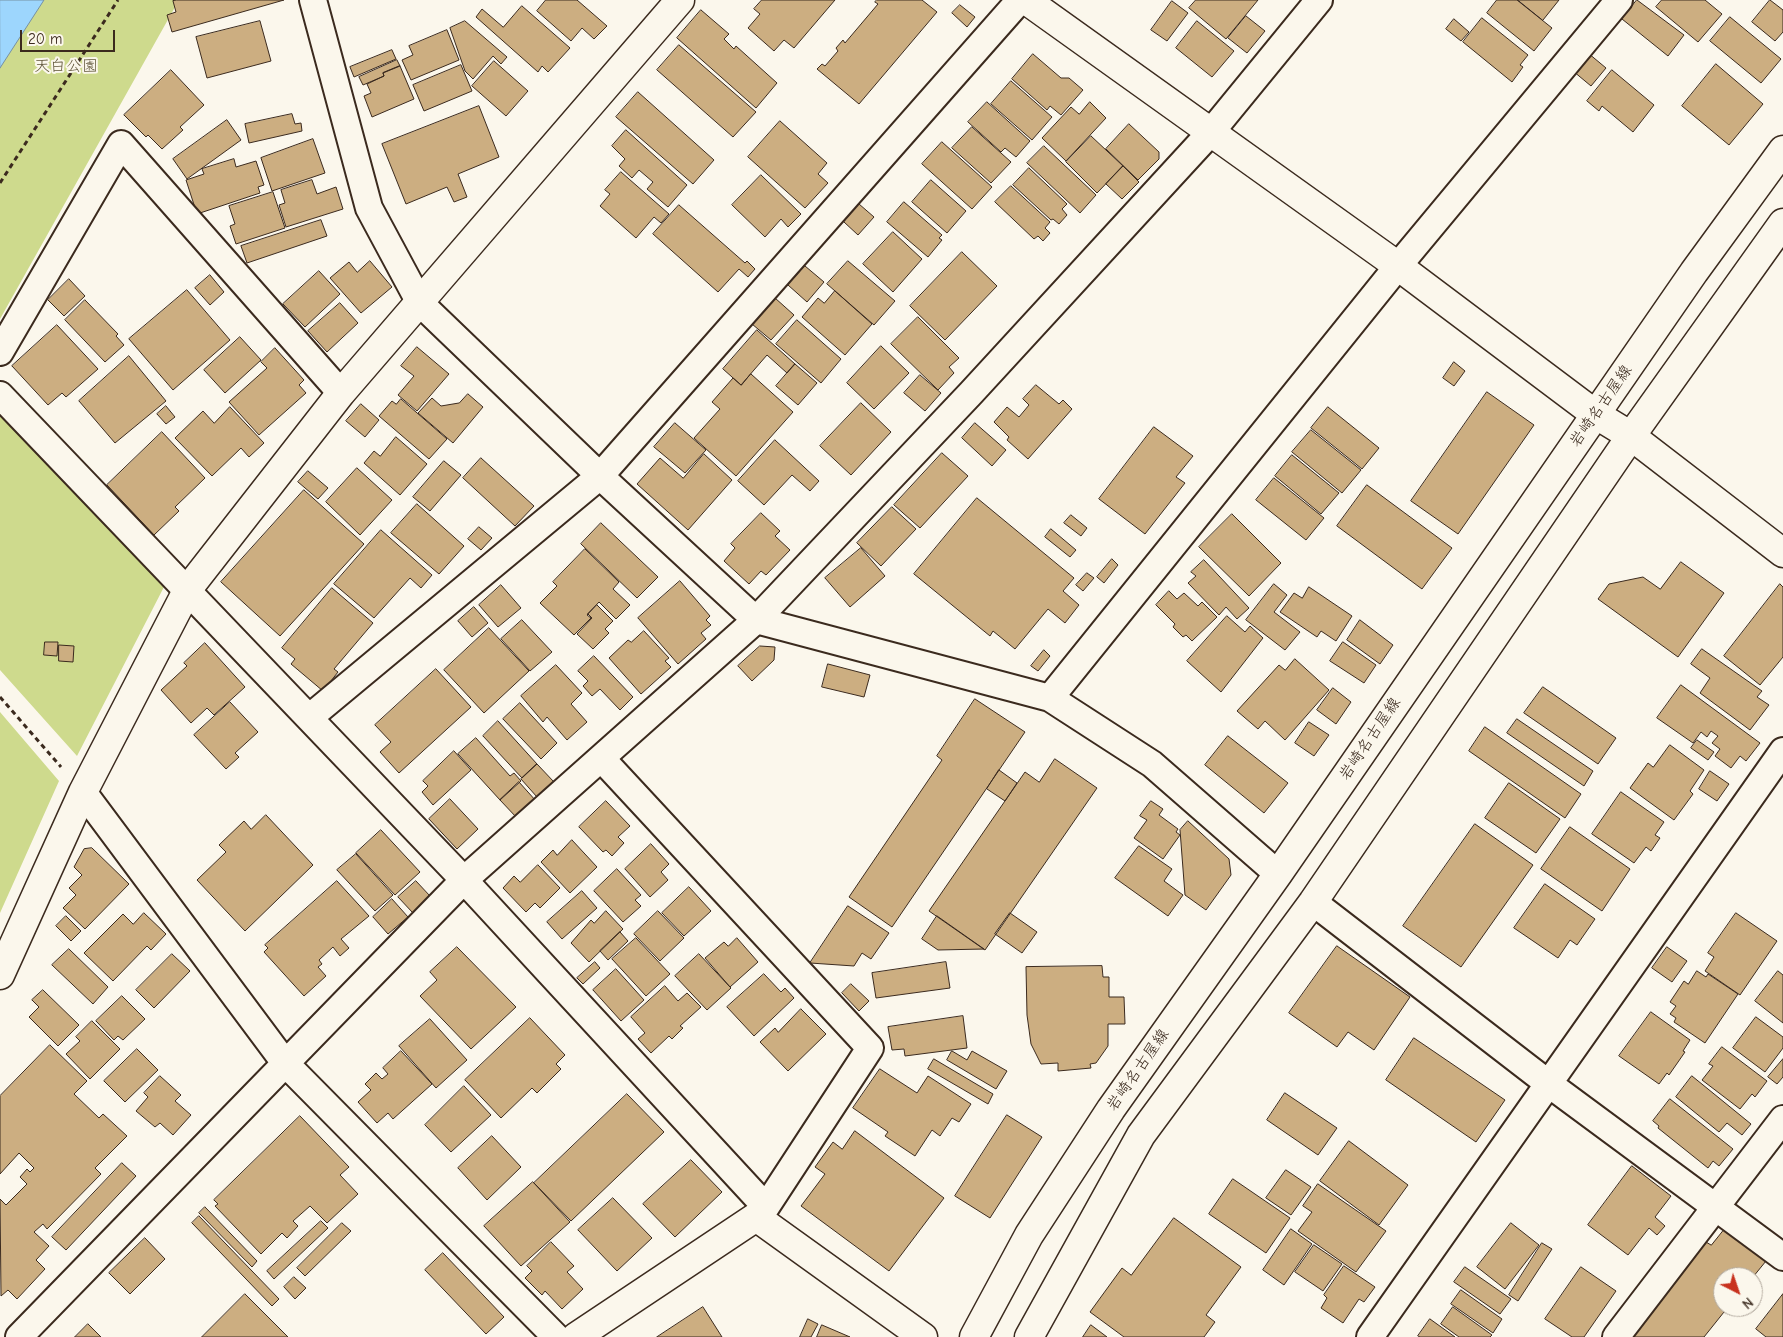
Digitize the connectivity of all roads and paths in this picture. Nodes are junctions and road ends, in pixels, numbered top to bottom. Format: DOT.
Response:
graph roads {
  1 [pos="118,0"];
  2 [pos="314,0"];
  3 [pos="680,0"];
  4 [pos="1020,0"];
  5 [pos="1026,0"];
  6 [pos="1319,0"];
  7 [pos="1619,0"];
  8 [pos="1211,132"];
  9 [pos="1783,150"];
  10 [pos="0,183"];
  11 [pos="1783,223"];
  12 [pos="1398,266"];
  13 [pos="420,303"];
  14 [pos="0,352"];
  15 [pos="341,393"];
  16 [pos="0,395"];
  17 [pos="1595,414"];
  18 [pos="1631,436"];
  19 [pos="600,476"];
  20 [pos="1783,553"];
  21 [pos="188,589"];
  22 [pos="756,620"];
  23 [pos="0,697"];
  24 [pos="1050,698"];
  25 [pos="310,717"];
  26 [pos="1783,751"];
  27 [pos="601,758"];
  28 [pos="83,792"];
  29 [pos="1278,874"];
  30 [pos="464,880"];
  31 [pos="1313,902"];
  32 [pos="0,975"];
  33 [pos="285,1063"];
  34 [pos="1549,1084"];
  35 [pos="1783,1119"];
  36 [pos="1716,1207"];
  37 [pos="761,1212"];
  38 [pos="1783,1257"];
  39 [pos="0,1330"];
  40 [pos="7,1337"];
  41 [pos="19,1337"];
  42 [pos="556,1337"];
  43 [pos="576,1337"];
  44 [pos="923,1337"];
  45 [pos="974,1337"];
  46 [pos="1029,1337"];
  47 [pos="1370,1337"];
  48 [pos="1616,1337"];
  1 -- 10 [label="path"];
  2 -- 13 [label="street"];
  3 -- 13 [label="main road"];
  4 -- 19 [label="street"];
  5 -- 8 [label="main road"];
  6 -- 8 [label="street"];
  7 -- 12 [label="street"];
  8 -- 12 [label="main road"];
  8 -- 22 [label="street"];
  9 -- 17 [label="main road, 岩崎名古屋線"];
  11 -- 18 [label="main road"];
  12 -- 17 [label="main road"];
  12 -- 24 [label="street"];
  13 -- 15 [label="main road"];
  13 -- 19 [label="street"];
  14 -- 15 [label="street"];
  15 -- 21 [label="main road"];
  16 -- 21 [label="street"];
  17 -- 18 [label="main road"];
  17 -- 29 [label="main road, 岩崎名古屋線"];
  18 -- 20 [label="main road"];
  18 -- 31 [label="main road"];
  19 -- 22 [label="street"];
  19 -- 25 [label="street"];
  21 -- 25 [label="street"];
  21 -- 28 [label="main road"];
  22 -- 24 [label="street"];
  22 -- 27 [label="street"];
  23 -- 28 [label="path"];
  24 -- 29 [label="street"];
  25 -- 30 [label="street"];
  26 -- 34 [label="street"];
  27 -- 30 [label="street"];
  27 -- 37 [label="street"];
  28 -- 32 [label="main road"];
  28 -- 33 [label="street"];
  29 -- 45 [label="main road, 岩崎名古屋線"];
  30 -- 33 [label="street"];
  30 -- 37 [label="street"];
  31 -- 34 [label="street"];
  31 -- 46 [label="main road"];
  33 -- 41 [label="street"];
  33 -- 42 [label="street"];
  34 -- 36 [label="street"];
  34 -- 47 [label="street"];
  35 -- 36 [label="street"];
  36 -- 38 [label="street"];
  36 -- 48 [label="street"];
  37 -- 43 [label="main road"];
  37 -- 44 [label="main road"];
  39 -- 40 [label="street"];
}
